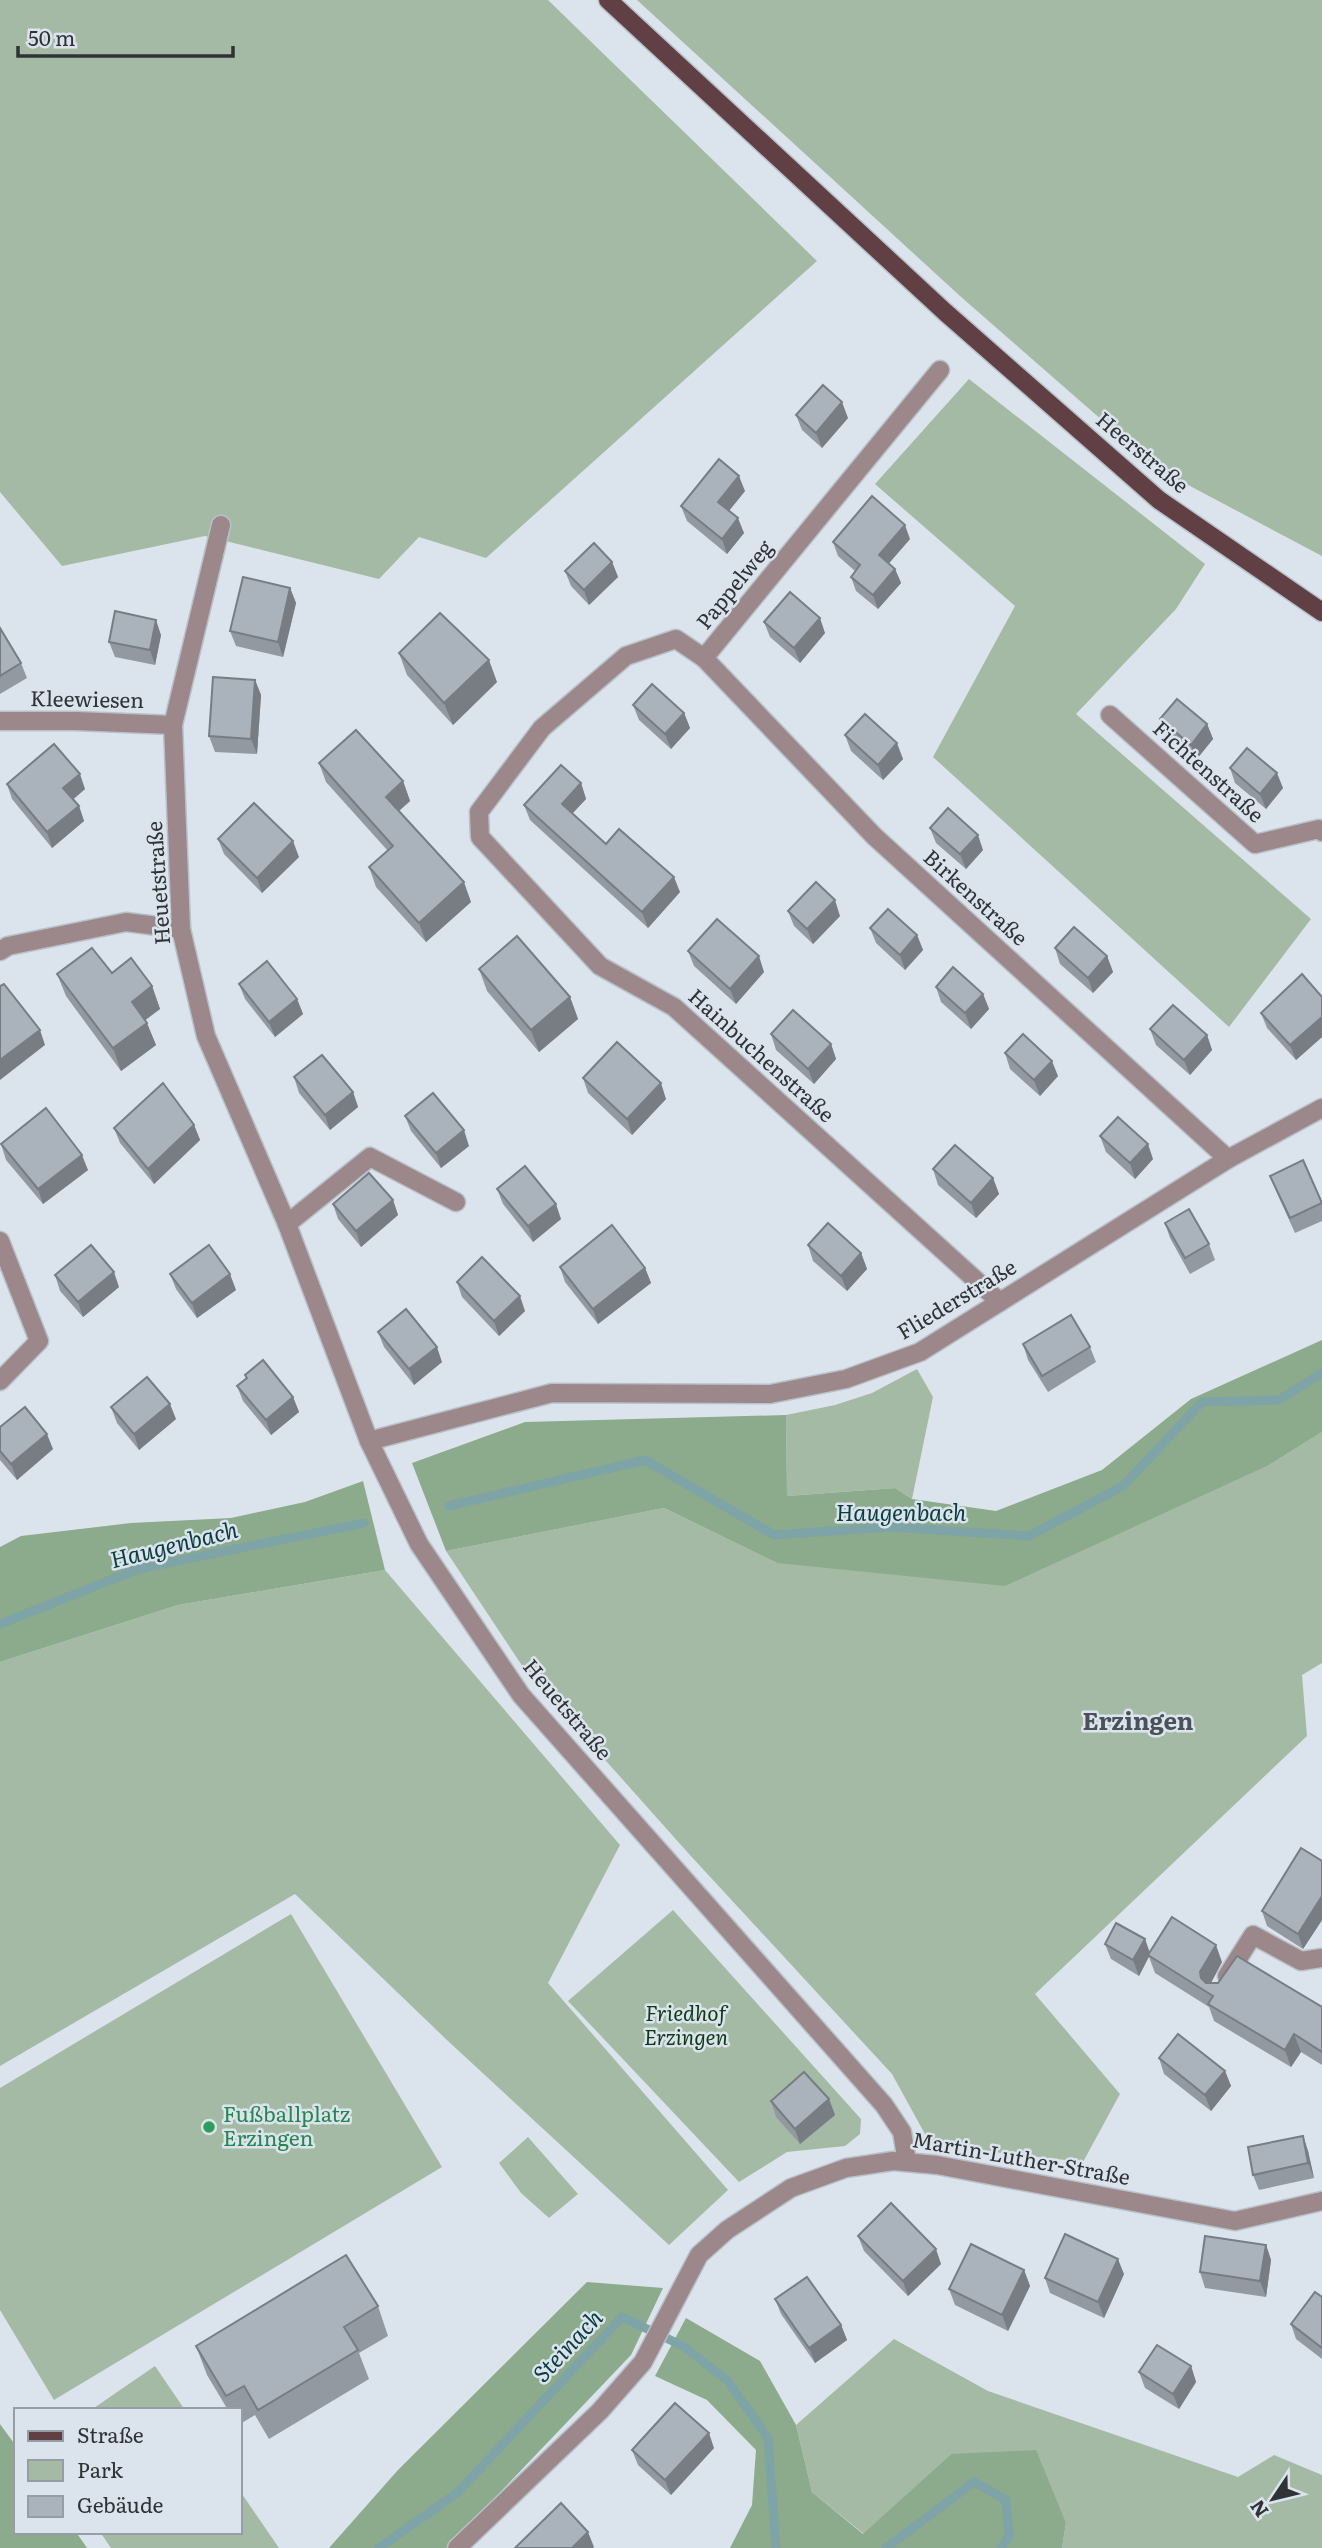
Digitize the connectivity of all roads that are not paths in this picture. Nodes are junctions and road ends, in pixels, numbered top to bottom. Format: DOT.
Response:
graph roads {
  1 [pos="608,0"];
  2 [pos="940,370"];
  3 [pos="221,526"];
  4 [pos="1322,612"];
  5 [pos="704,658"];
  6 [pos="1110,715"];
  7 [pos="0,721"];
  8 [pos="173,725"];
  9 [pos="479,812"];
  10 [pos="1322,832"];
  11 [pos="181,929"];
  12 [pos="0,951"];
  13 [pos="1322,1108"];
  14 [pos="1228,1159"];
  15 [pos="456,1202"];
  16 [pos="287,1224"];
  17 [pos="0,1241"];
  18 [pos="1000,1302"];
  19 [pos="0,1381"];
  20 [pos="369,1441"];
  21 [pos="1322,1958"];
  22 [pos="1218,1991"];
  23 [pos="907,2162"];
  24 [pos="1322,2201"];
  25 [pos="457,2548"];
  1 -- 4 [label="main road, Heerstraße"];
  2 -- 5 [label="street, Pappelweg"];
  3 -- 8 [label="street, Heuetstraße"];
  5 -- 9 [label="street, Pappelweg"];
  5 -- 14 [label="street, Birkenstraße"];
  6 -- 10 [label="street, Fichtenstraße"];
  7 -- 8 [label="street, Kleewiesen"];
  8 -- 11 [label="street, Heuetstraße"];
  9 -- 18 [label="street, Hainbuchenstraße"];
  11 -- 12 [label="street"];
  11 -- 16 [label="street, Heuetstraße"];
  13 -- 14 [label="street, Fliederstraße"];
  14 -- 18 [label="street, Fliederstraße"];
  15 -- 16 [label="street"];
  16 -- 20 [label="street, Heuetstraße"];
  17 -- 19 [label="street"];
  18 -- 20 [label="street, Fliederstraße"];
  20 -- 23 [label="street, Heuetstraße"];
  21 -- 22 [label="street"];
  23 -- 24 [label="street, Martin-Luther-Straße"];
  23 -- 25 [label="street, Martin-Luther-Straße"];
}
